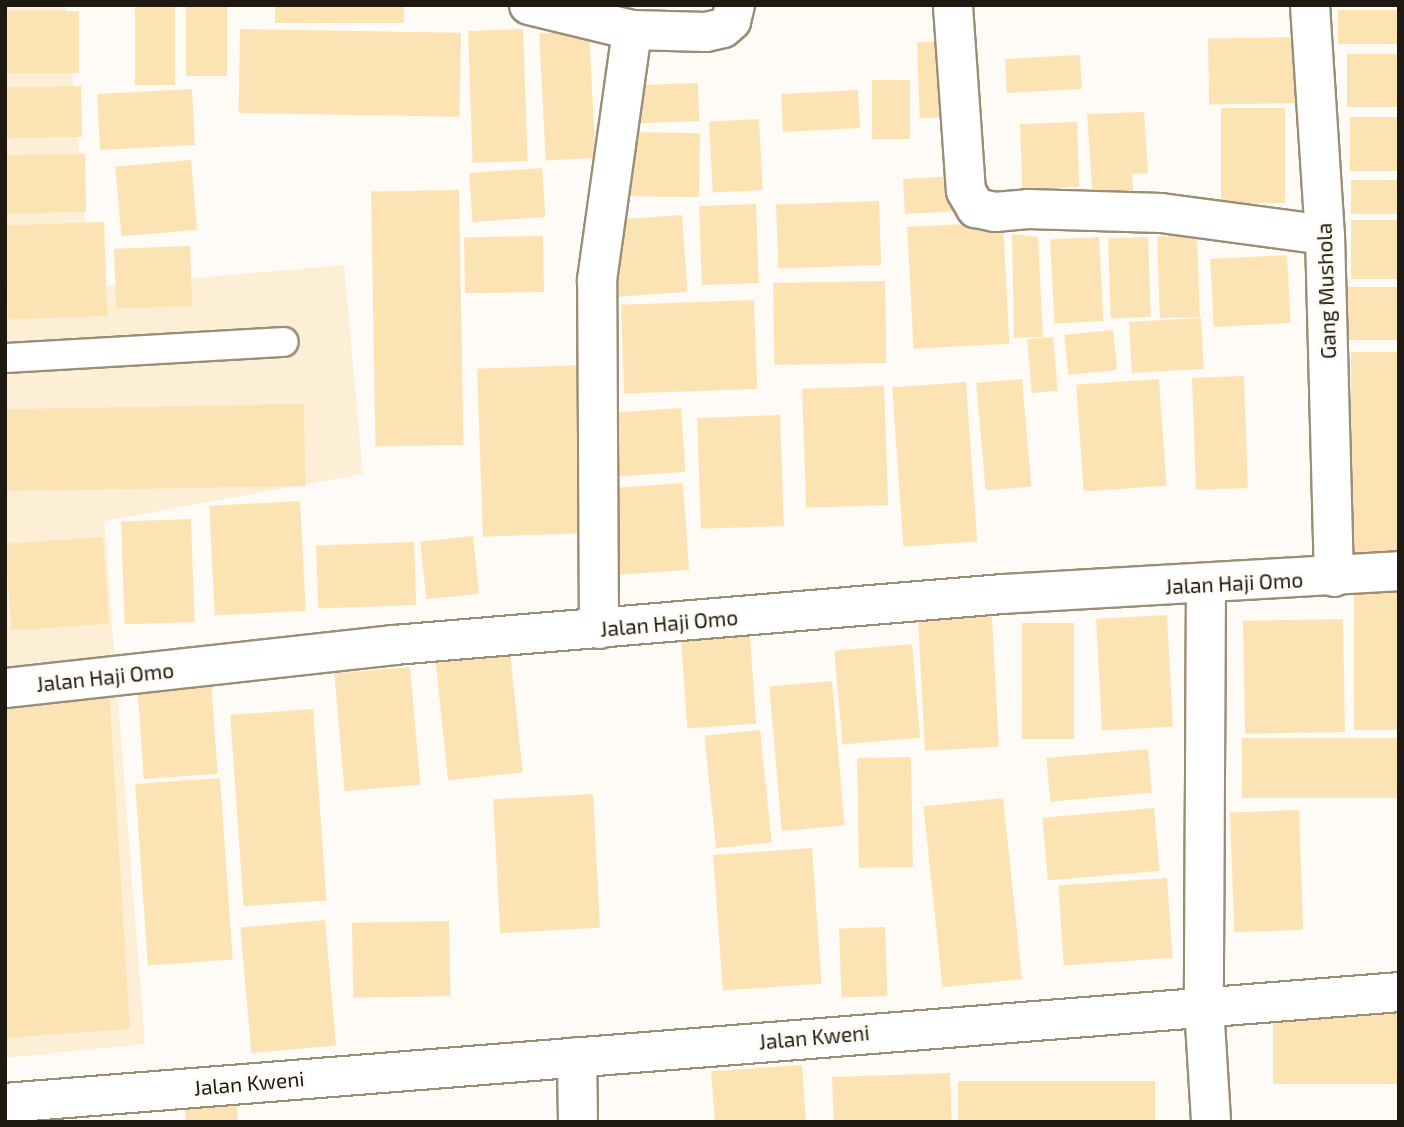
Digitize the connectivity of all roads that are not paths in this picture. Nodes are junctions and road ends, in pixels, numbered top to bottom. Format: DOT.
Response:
graph roads {
  1 [pos="529,5"];
  2 [pos="735,5"];
  3 [pos="970,5"];
  4 [pos="1310,5"];
  5 [pos="952,6"];
  6 [pos="632,30"];
  7 [pos="1325,235"];
  8 [pos="284,342"];
  9 [pos="5,358"];
  10 [pos="1399,571"];
  11 [pos="1334,577"];
  12 [pos="1206,584"];
  13 [pos="599,629"];
  14 [pos="5,688"];
  15 [pos="1399,992"];
  16 [pos="1204,1006"];
  17 [pos="577,1057"];
  18 [pos="5,1103"];
  19 [pos="578,1122"];
  20 [pos="1211,1122"];
  1 -- 6 [label="street"];
  2 -- 6 [label="street"];
  3 -- 5 [label="street"];
  4 -- 7 [label="street, Gang Mushola"];
  5 -- 7 [label="street"];
  6 -- 13 [label="street"];
  7 -- 11 [label="street, Gang Mushola"];
  8 -- 9 [label="lane"];
  10 -- 11 [label="street, Jalan Haji Omo"];
  11 -- 12 [label="street, Jalan Haji Omo"];
  12 -- 13 [label="street, Jalan Haji Omo"];
  12 -- 16 [label="street"];
  13 -- 14 [label="street, Jalan Haji Omo"];
  15 -- 16 [label="street, Jalan Kweni"];
  16 -- 17 [label="street, Jalan Kweni"];
  16 -- 20 [label="street"];
  17 -- 18 [label="street, Jalan Kweni"];
  17 -- 19 [label="street"];
}
